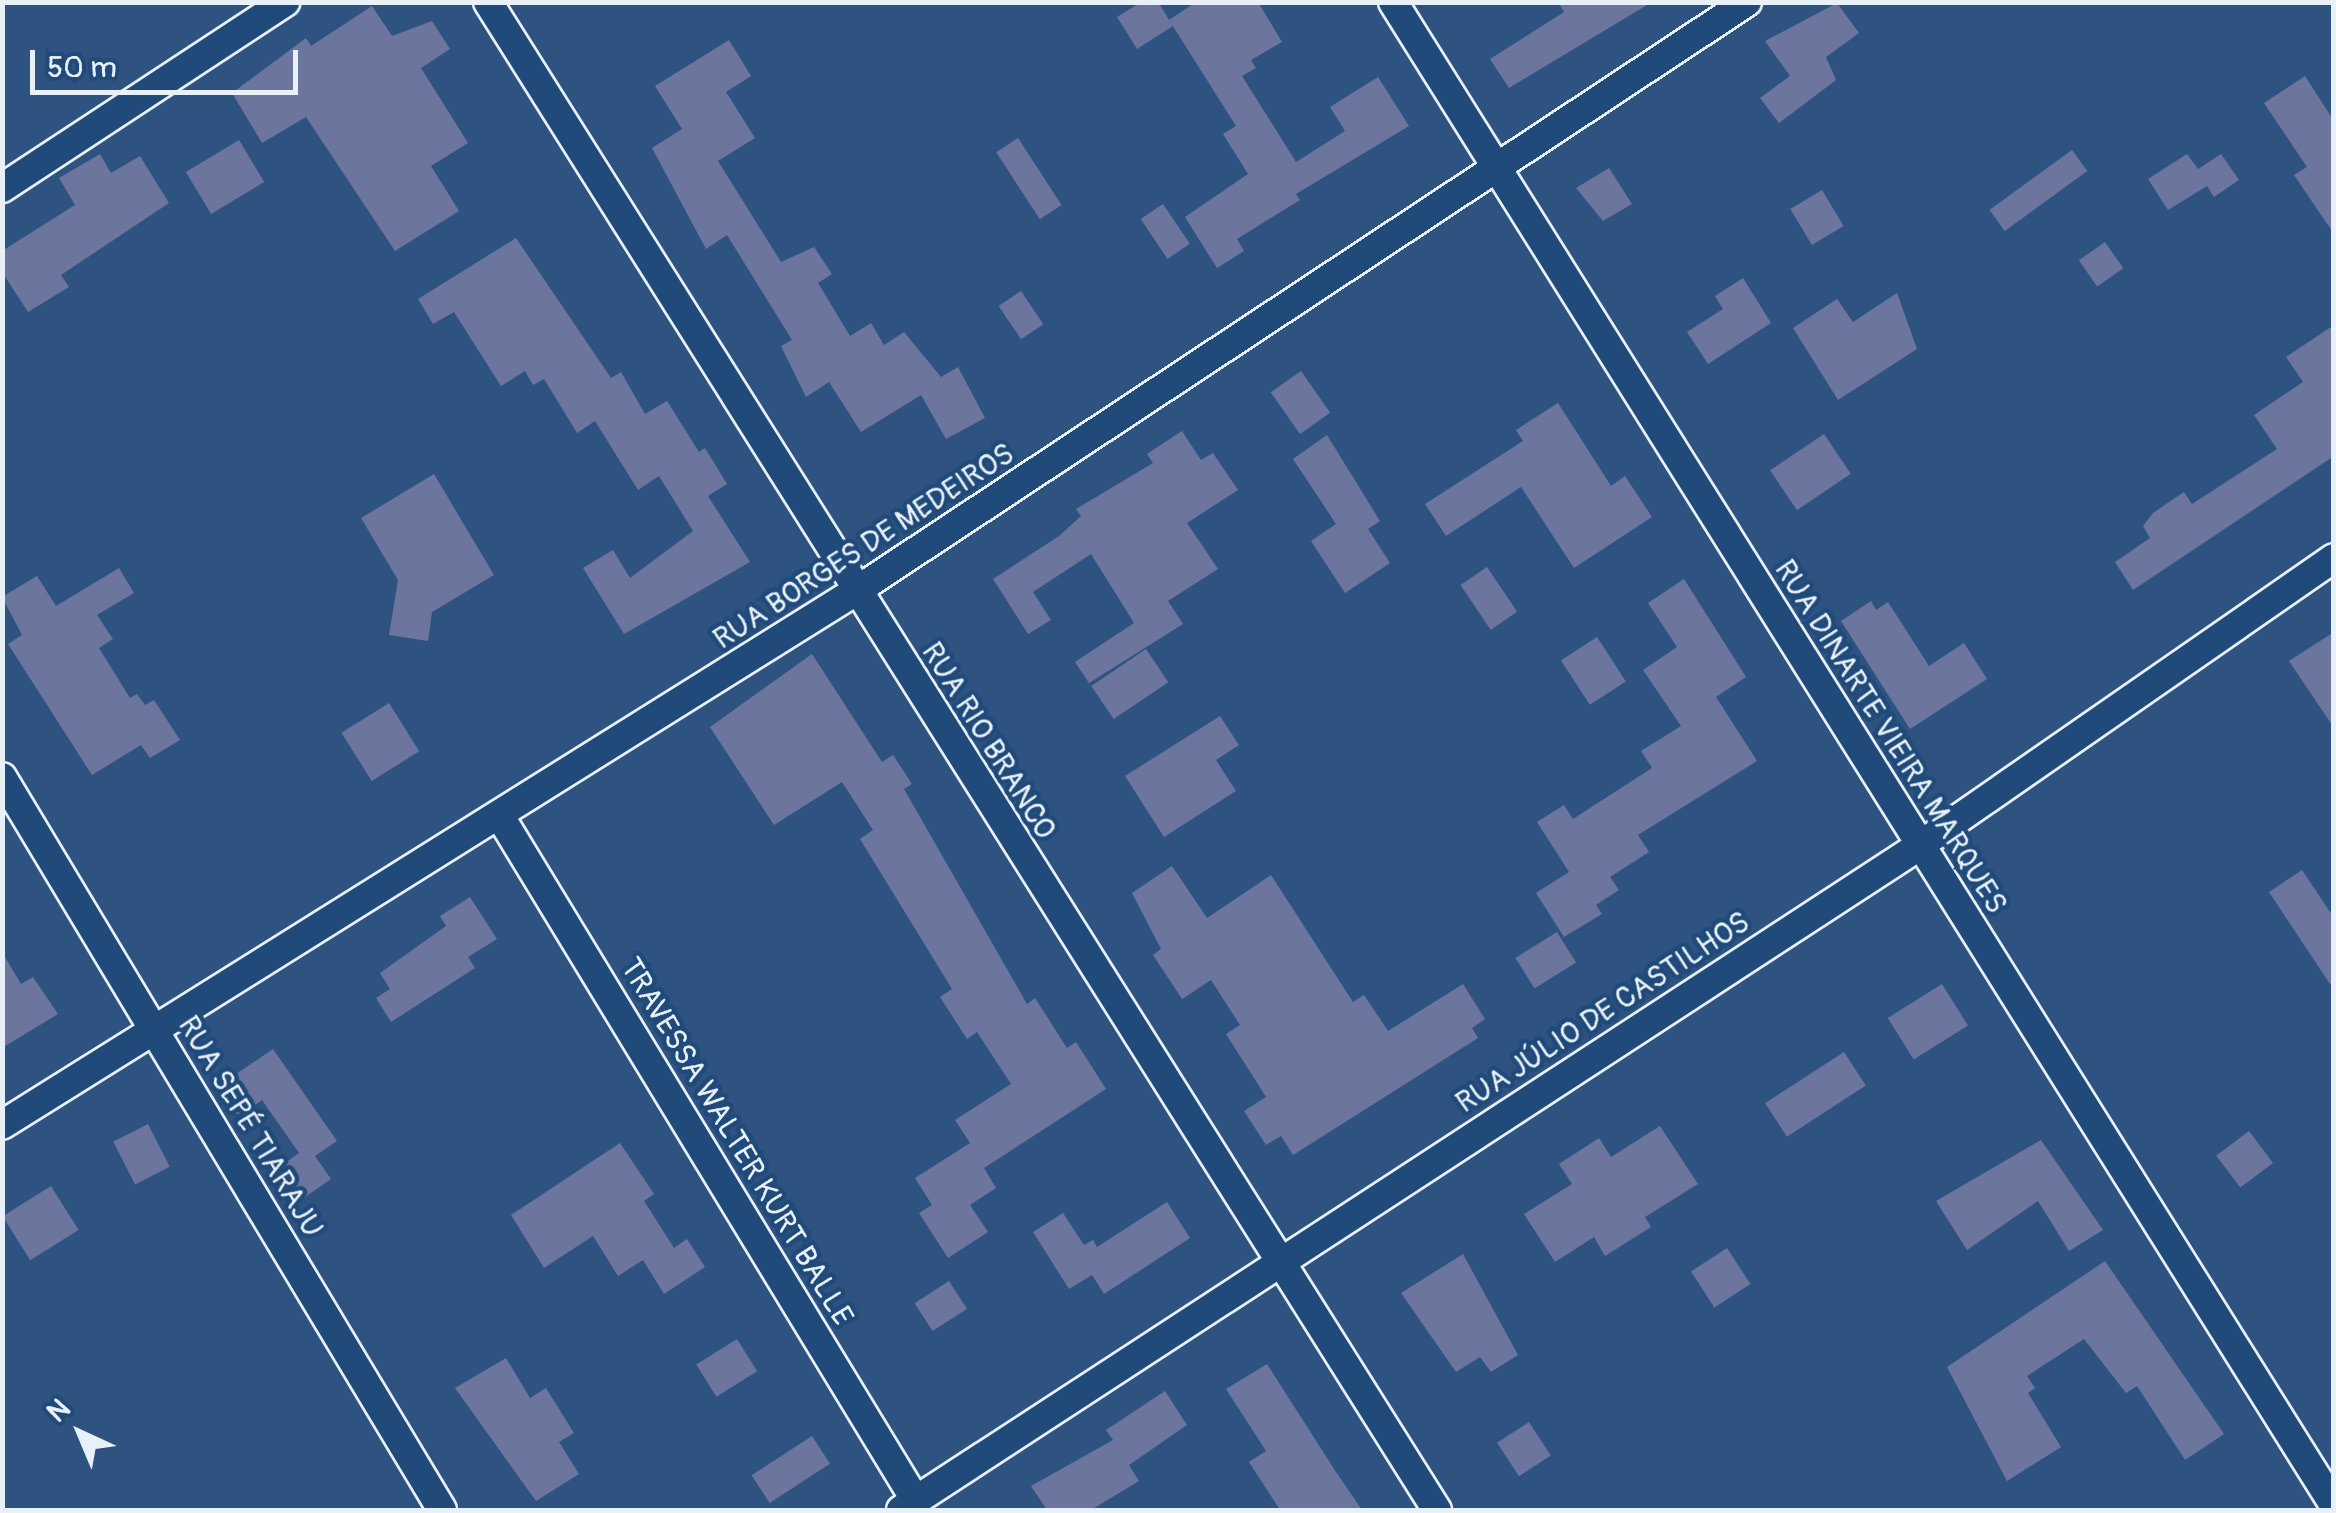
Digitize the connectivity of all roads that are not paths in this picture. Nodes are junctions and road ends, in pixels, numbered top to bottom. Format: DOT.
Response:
graph roads {
  1 [pos="285,2"];
  2 [pos="488,2"];
  3 [pos="1393,2"];
  4 [pos="1747,2"];
  5 [pos="1499,172"];
  6 [pos="2,188"];
  7 [pos="2334,558"];
  8 [pos="856,591"];
  9 [pos="2,777"];
  10 [pos="501,818"];
  11 [pos="1918,846"];
  12 [pos="155,1032"];
  13 [pos="2,1125"];
  14 [pos="1276,1266"];
  15 [pos="2334,1505"];
  16 [pos="909,1506"];
  17 [pos="442,1510"];
  18 [pos="1437,1510"];
  1 -- 6 [label="street"];
  2 -- 8 [label="street, RUA RIO BRANCO"];
  3 -- 5 [label="street, RUA DINARTE VIEIRA MARQUES"];
  4 -- 5 [label="street, RUA BORGES DE MEDEIROS"];
  5 -- 8 [label="street, RUA BORGES DE MEDEIROS"];
  5 -- 11 [label="street, RUA DINARTE VIEIRA MARQUES"];
  7 -- 11 [label="street, RUA JÚLIO DE CASTILHOS"];
  8 -- 10 [label="street, RUA BORGES DE MEDEIROS"];
  8 -- 14 [label="street, RUA RIO BRANCO"];
  9 -- 12 [label="street, RUA SEPÉ TIARAJU"];
  10 -- 12 [label="street, RUA BORGES DE MEDEIROS"];
  10 -- 16 [label="street, TRAVESSA WALTER KURT BALLE"];
  11 -- 14 [label="street, RUA JÚLIO DE CASTILHOS"];
  11 -- 15 [label="street, RUA DINARTE VIEIRA MARQUES"];
  12 -- 13 [label="street, RUA BORGES DE MEDEIROS"];
  12 -- 17 [label="street, RUA SEPÉ TIARAJU"];
  14 -- 16 [label="street, RUA JÚLIO DE CASTILHOS"];
  14 -- 18 [label="street, RUA RIO BRANCO"];
}
